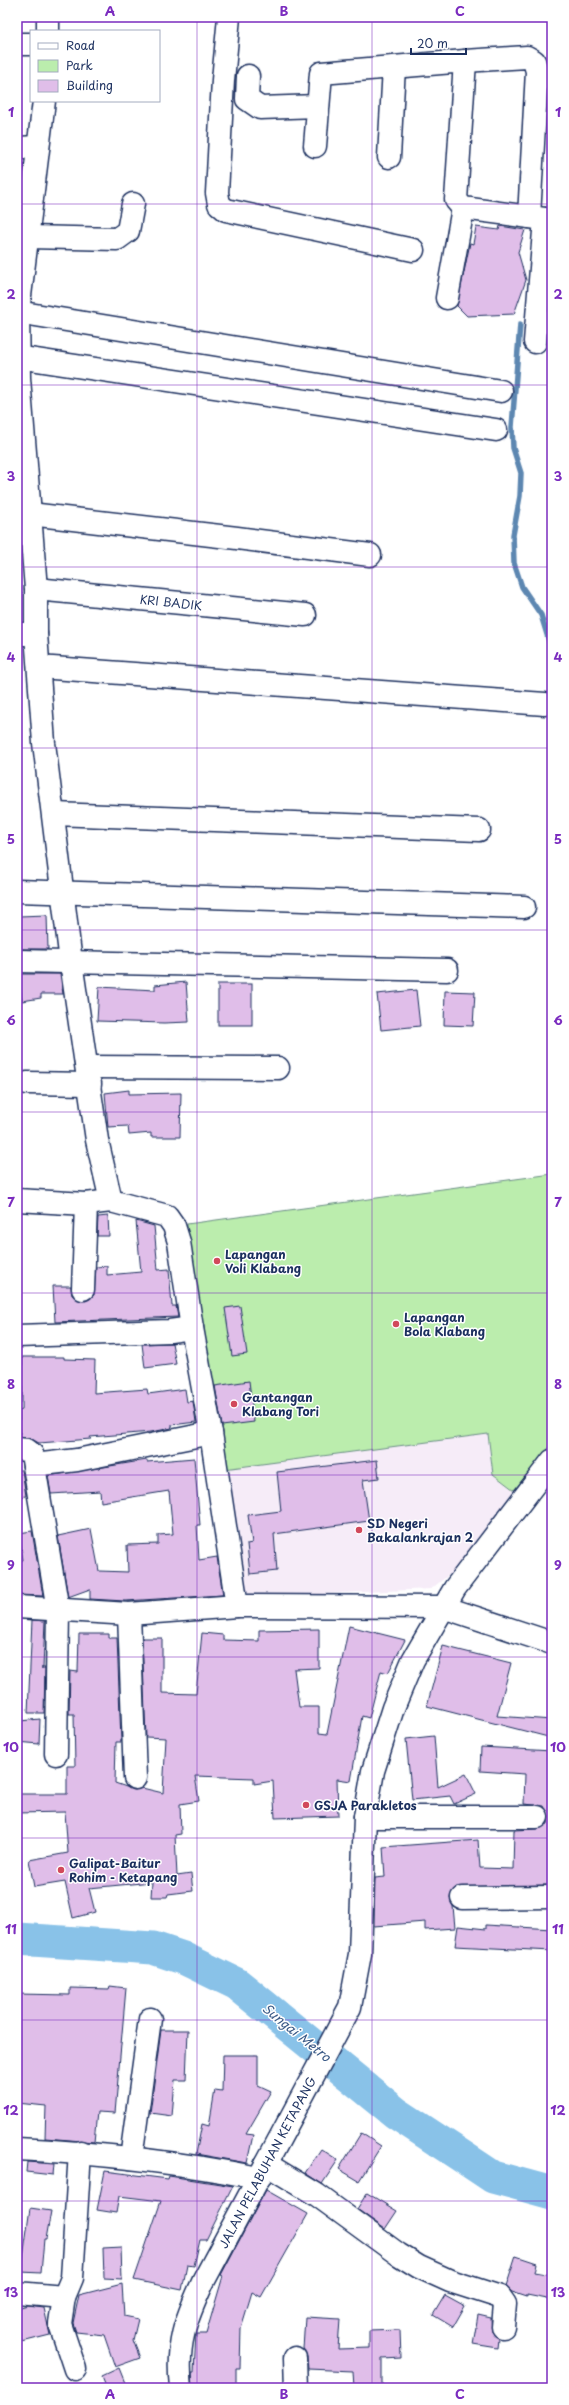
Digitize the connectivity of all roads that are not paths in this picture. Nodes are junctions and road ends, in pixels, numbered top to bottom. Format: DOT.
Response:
graph roads {
  1 [pos="48,17"];
  2 [pos="229,17"];
  3 [pos="48,30"];
  4 [pos="17,44"];
  5 [pos="30,44"];
  6 [pos="465,61"];
  7 [pos="394,67"];
  8 [pos="248,76"];
  9 [pos="44,102"];
  10 [pos="318,106"];
  11 [pos="315,146"];
  12 [pos="28,147"];
  13 [pos="389,157"];
  14 [pos="133,204"];
  15 [pos="463,208"];
  16 [pos="542,219"];
  17 [pos="28,236"];
  18 [pos="413,250"];
  19 [pos="447,298"];
  20 [pos="18,312"];
  21 [pos="535,342"];
  22 [pos="18,357"];
  23 [pos="501,391"];
  24 [pos="496,430"];
  25 [pos="30,514"];
  26 [pos="24,543"];
  27 [pos="370,555"];
  28 [pos="36,588"];
  29 [pos="305,615"];
  30 [pos="26,634"];
  31 [pos="39,667"];
  32 [pos="545,704"];
  33 [pos="54,814"];
  34 [pos="479,830"];
  35 [pos="17,890"];
  36 [pos="63,891"];
  37 [pos="524,907"];
  38 [pos="17,961"];
  39 [pos="71,962"];
  40 [pos="447,970"];
  41 [pos="278,1068"];
  42 [pos="88,1075"];
  43 [pos="27,1083"];
  44 [pos="17,1200"];
  45 [pos="111,1201"];
  46 [pos="86,1204"];
  47 [pos="83,1289"];
  48 [pos="192,1328"];
  49 [pos="17,1336"];
  50 [pos="211,1433"];
  51 [pos="17,1449"];
  52 [pos="552,1461"];
  53 [pos="34,1465"];
  54 [pos="237,1606"];
  55 [pos="17,1607"];
  56 [pos="443,1607"];
  57 [pos="58,1610"];
  58 [pos="129,1614"];
  59 [pos="552,1643"];
  60 [pos="56,1754"];
  61 [pos="135,1778"];
  62 [pos="365,1816"];
  63 [pos="537,1817"];
  64 [pos="552,1897"];
  65 [pos="462,1898"];
  66 [pos="150,2019"];
  67 [pos="17,2149"];
  68 [pos="80,2152"];
  69 [pos="131,2158"];
  70 [pos="262,2171"];
  71 [pos="17,2293"];
  72 [pos="64,2297"];
  73 [pos="504,2327"];
  74 [pos="295,2358"];
  75 [pos="75,2369"];
  76 [pos="181,2388"];
  77 [pos="296,2388"];
  1 -- 3 [label="street"];
  2 -- 18 [label="street"];
  4 -- 5 [label="street"];
  6 -- 7 [label="street"];
  6 -- 15 [label="street"];
  6 -- 16 [label="street"];
  7 -- 10 [label="street"];
  7 -- 13 [label="street"];
  8 -- 10 [label="street"];
  9 -- 12 [label="street"];
  10 -- 11 [label="street"];
  12 -- 17 [label="street"];
  14 -- 17 [label="street"];
  15 -- 16 [label="street"];
  15 -- 19 [label="street"];
  16 -- 21 [label="street"];
  17 -- 20 [label="street"];
  20 -- 22 [label="street"];
  20 -- 23 [label="street"];
  22 -- 24 [label="street"];
  22 -- 25 [label="street"];
  25 -- 26 [label="street"];
  25 -- 27 [label="street"];
  26 -- 28 [label="street"];
  28 -- 29 [label="street, KRI BADIK"];
  28 -- 30 [label="street"];
  30 -- 31 [label="street"];
  31 -- 32 [label="street"];
  31 -- 33 [label="street"];
  33 -- 34 [label="street"];
  33 -- 36 [label="street"];
  35 -- 36 [label="street"];
  36 -- 37 [label="street"];
  36 -- 39 [label="street"];
  38 -- 39 [label="street"];
  39 -- 40 [label="street"];
  39 -- 42 [label="street"];
  41 -- 42 [label="street"];
  42 -- 43 [label="street"];
  42 -- 45 [label="street"];
  44 -- 46 [label="street"];
  45 -- 46 [label="street"];
  45 -- 48 [label="street"];
  46 -- 47 [label="street"];
  48 -- 49 [label="street"];
  48 -- 50 [label="street"];
  50 -- 53 [label="street"];
  50 -- 54 [label="street"];
  51 -- 53 [label="street"];
  52 -- 56 [label="street, JALAN PELABUHAN KETAPANG"];
  53 -- 57 [label="street"];
  54 -- 56 [label="street"];
  54 -- 58 [label="street"];
  55 -- 57 [label="street"];
  56 -- 59 [label="street"];
  56 -- 62 [label="street, JALAN PELABUHAN KETAPANG"];
  57 -- 58 [label="street"];
  57 -- 60 [label="street"];
  58 -- 61 [label="street"];
  62 -- 63 [label="street"];
  62 -- 70 [label="street, JALAN PELABUHAN KETAPANG"];
  64 -- 65 [label="street"];
  66 -- 69 [label="street"];
  67 -- 68 [label="street"];
  68 -- 69 [label="street"];
  68 -- 72 [label="street"];
  69 -- 70 [label="street"];
  70 -- 73 [label="street"];
  70 -- 76 [label="street, JALAN PELABUHAN KETAPANG"];
  71 -- 72 [label="street"];
  72 -- 75 [label="street"];
  74 -- 77 [label="street"];
}
